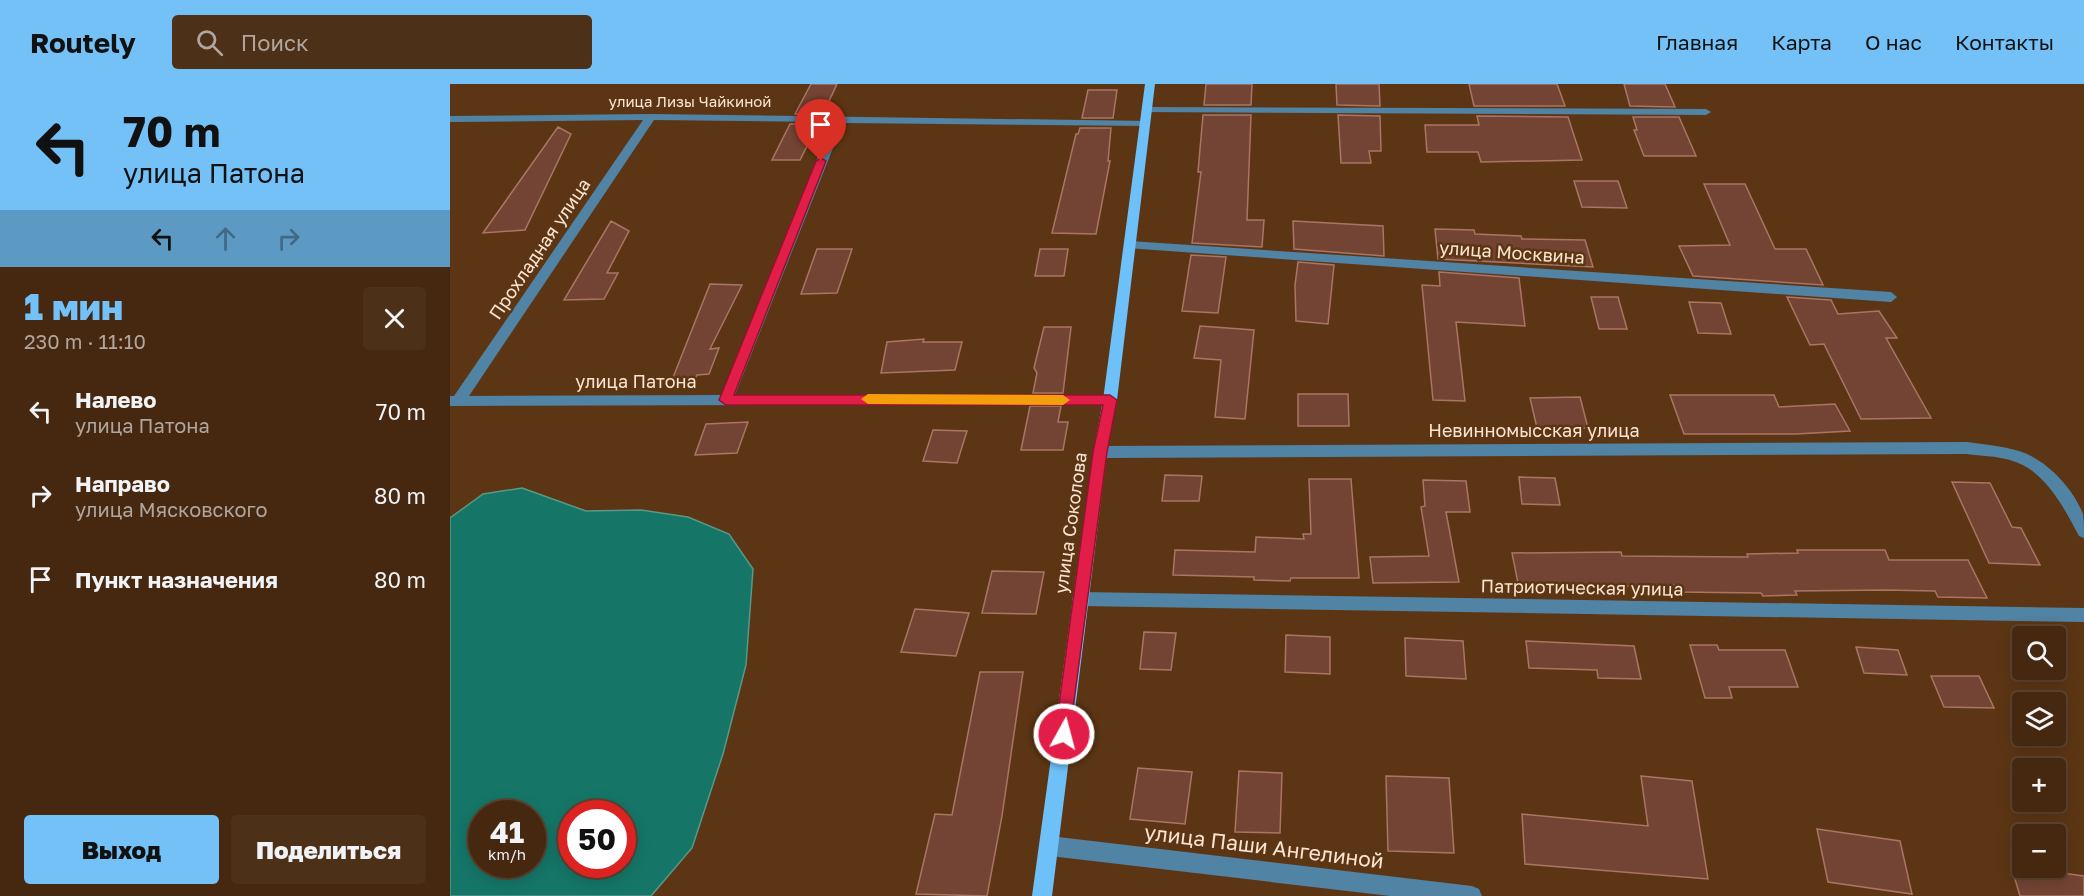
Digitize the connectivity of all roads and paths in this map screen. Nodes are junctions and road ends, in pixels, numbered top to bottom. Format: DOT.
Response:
graph roads {
  1 [pos="1150,84"];
  2 [pos="1706,112"];
  3 [pos="1146,116"];
  4 [pos="651,117"];
  5 [pos="450,118"];
  6 [pos="838,118"];
  7 [pos="1130,245"];
  8 [pos="1891,297"];
  9 [pos="726,400"];
  10 [pos="1110,400"];
  11 [pos="454,401"];
  12 [pos="1100,452"];
  13 [pos="2084,531"];
  14 [pos="1080,599"];
  15 [pos="2084,615"];
  16 [pos="1050,846"];
  17 [pos="1042,896"];
  18 [pos="1472,896"];
  1 -- 3 [label="main road, улица Соколова"];
  2 -- 3 [label="street, улица Лизы Чайкиной"];
  3 -- 6 [label="street, улица Лизы Чайкиной"];
  3 -- 7 [label="main road, улица Соколова"];
  4 -- 5 [label="street, улица Лизы Чайкиной"];
  4 -- 6 [label="street, улица Лизы Чайкиной"];
  4 -- 11 [label="street, Прохладная улица"];
  6 -- 9 [label="street"];
  7 -- 8 [label="street, улица Москвина"];
  7 -- 10 [label="main road, улица Соколова"];
  9 -- 10 [label="street, улица Патона"];
  9 -- 11 [label="street, улица Патона"];
  10 -- 12 [label="main road, улица Соколова"];
  12 -- 13 [label="street, Невинномысская улица"];
  12 -- 14 [label="main road, улица Соколова"];
  14 -- 15 [label="street, Патриотическая улица"];
  14 -- 16 [label="main road, улица Соколова"];
  16 -- 17 [label="main road, улица Соколова"];
  16 -- 18 [label="street, улица Паши Ангелиной"];
}
